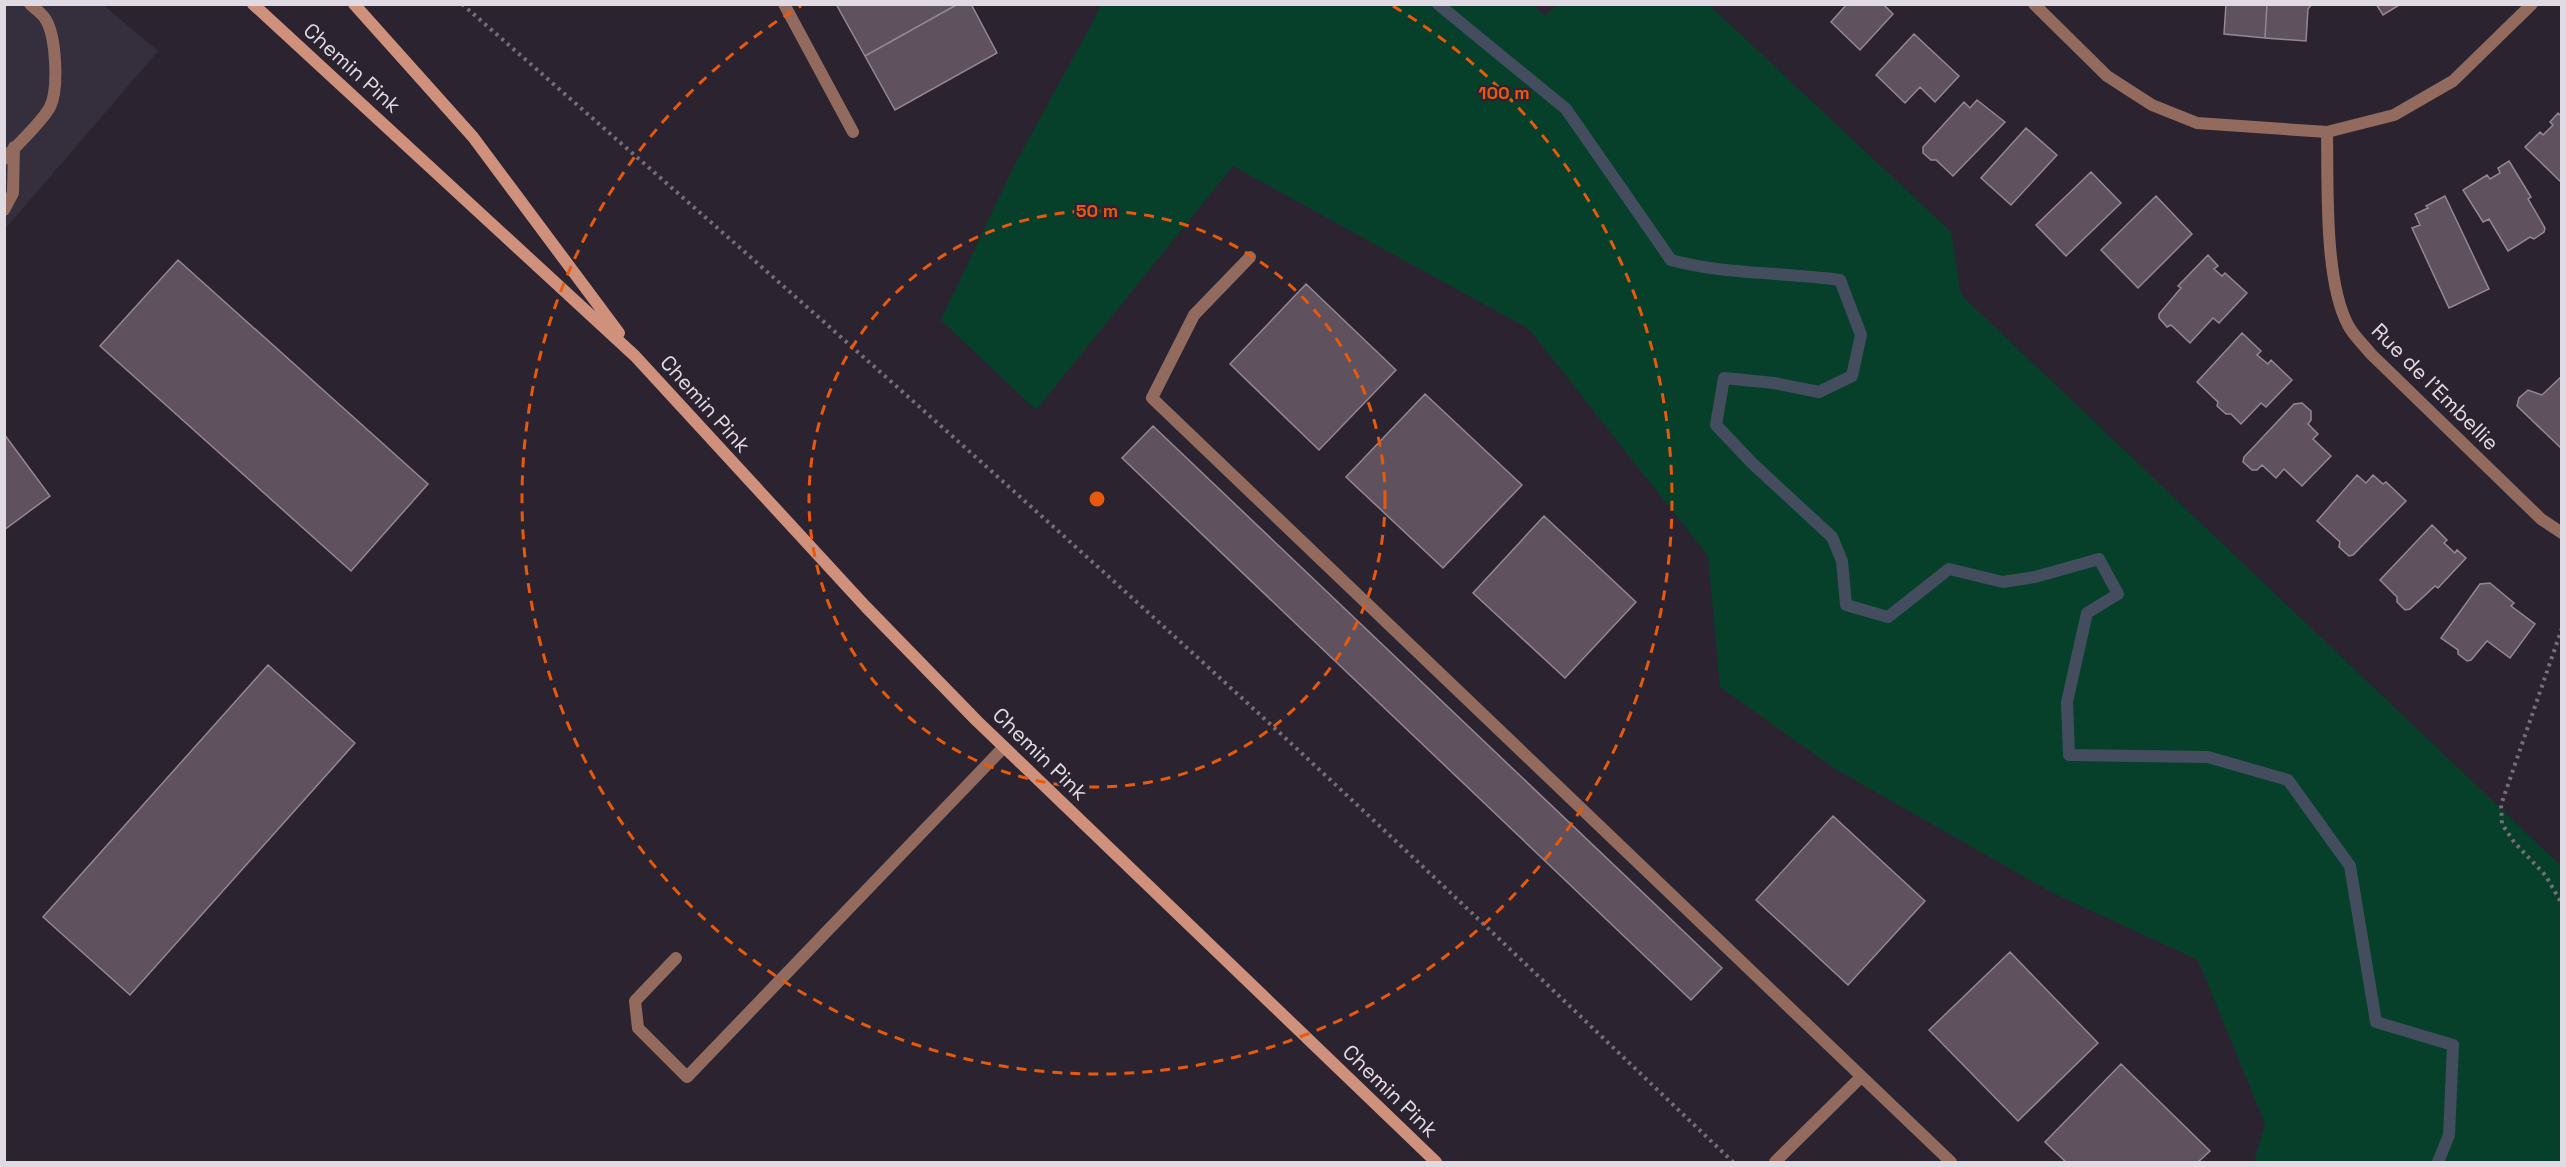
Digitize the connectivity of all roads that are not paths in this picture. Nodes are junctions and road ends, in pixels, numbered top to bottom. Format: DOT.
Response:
graph roads {
  1 [pos="30,4"];
  2 [pos="253,4"];
  3 [pos="354,4"];
  4 [pos="784,4"];
  5 [pos="2034,4"];
  6 [pos="2532,4"];
  7 [pos="853,132"];
  8 [pos="2327,132"];
  9 [pos="15,147"];
  10 [pos="4,159"];
  11 [pos="4,210"];
  12 [pos="1250,257"];
  13 [pos="635,356"];
  14 [pos="2562,533"];
  15 [pos="1004,747"];
  16 [pos="676,958"];
  17 [pos="1861,1077"];
  18 [pos="1436,1162"];
  19 [pos="1775,1162"];
  20 [pos="1951,1162"];
  1 -- 9 [label="street"];
  2 -- 13 [label="main road, Chemin Pink"];
  3 -- 13 [label="main road, Chemin Pink"];
  4 -- 7 [label="street"];
  5 -- 8 [label="street"];
  6 -- 8 [label="street"];
  8 -- 14 [label="street, Rue de l'Embellie"];
  9 -- 10 [label="street"];
  9 -- 11 [label="street"];
  12 -- 17 [label="street"];
  13 -- 15 [label="main road, Chemin Pink"];
  15 -- 16 [label="street"];
  15 -- 18 [label="main road, Chemin Pink"];
  17 -- 19 [label="street"];
  17 -- 20 [label="street"];
}
